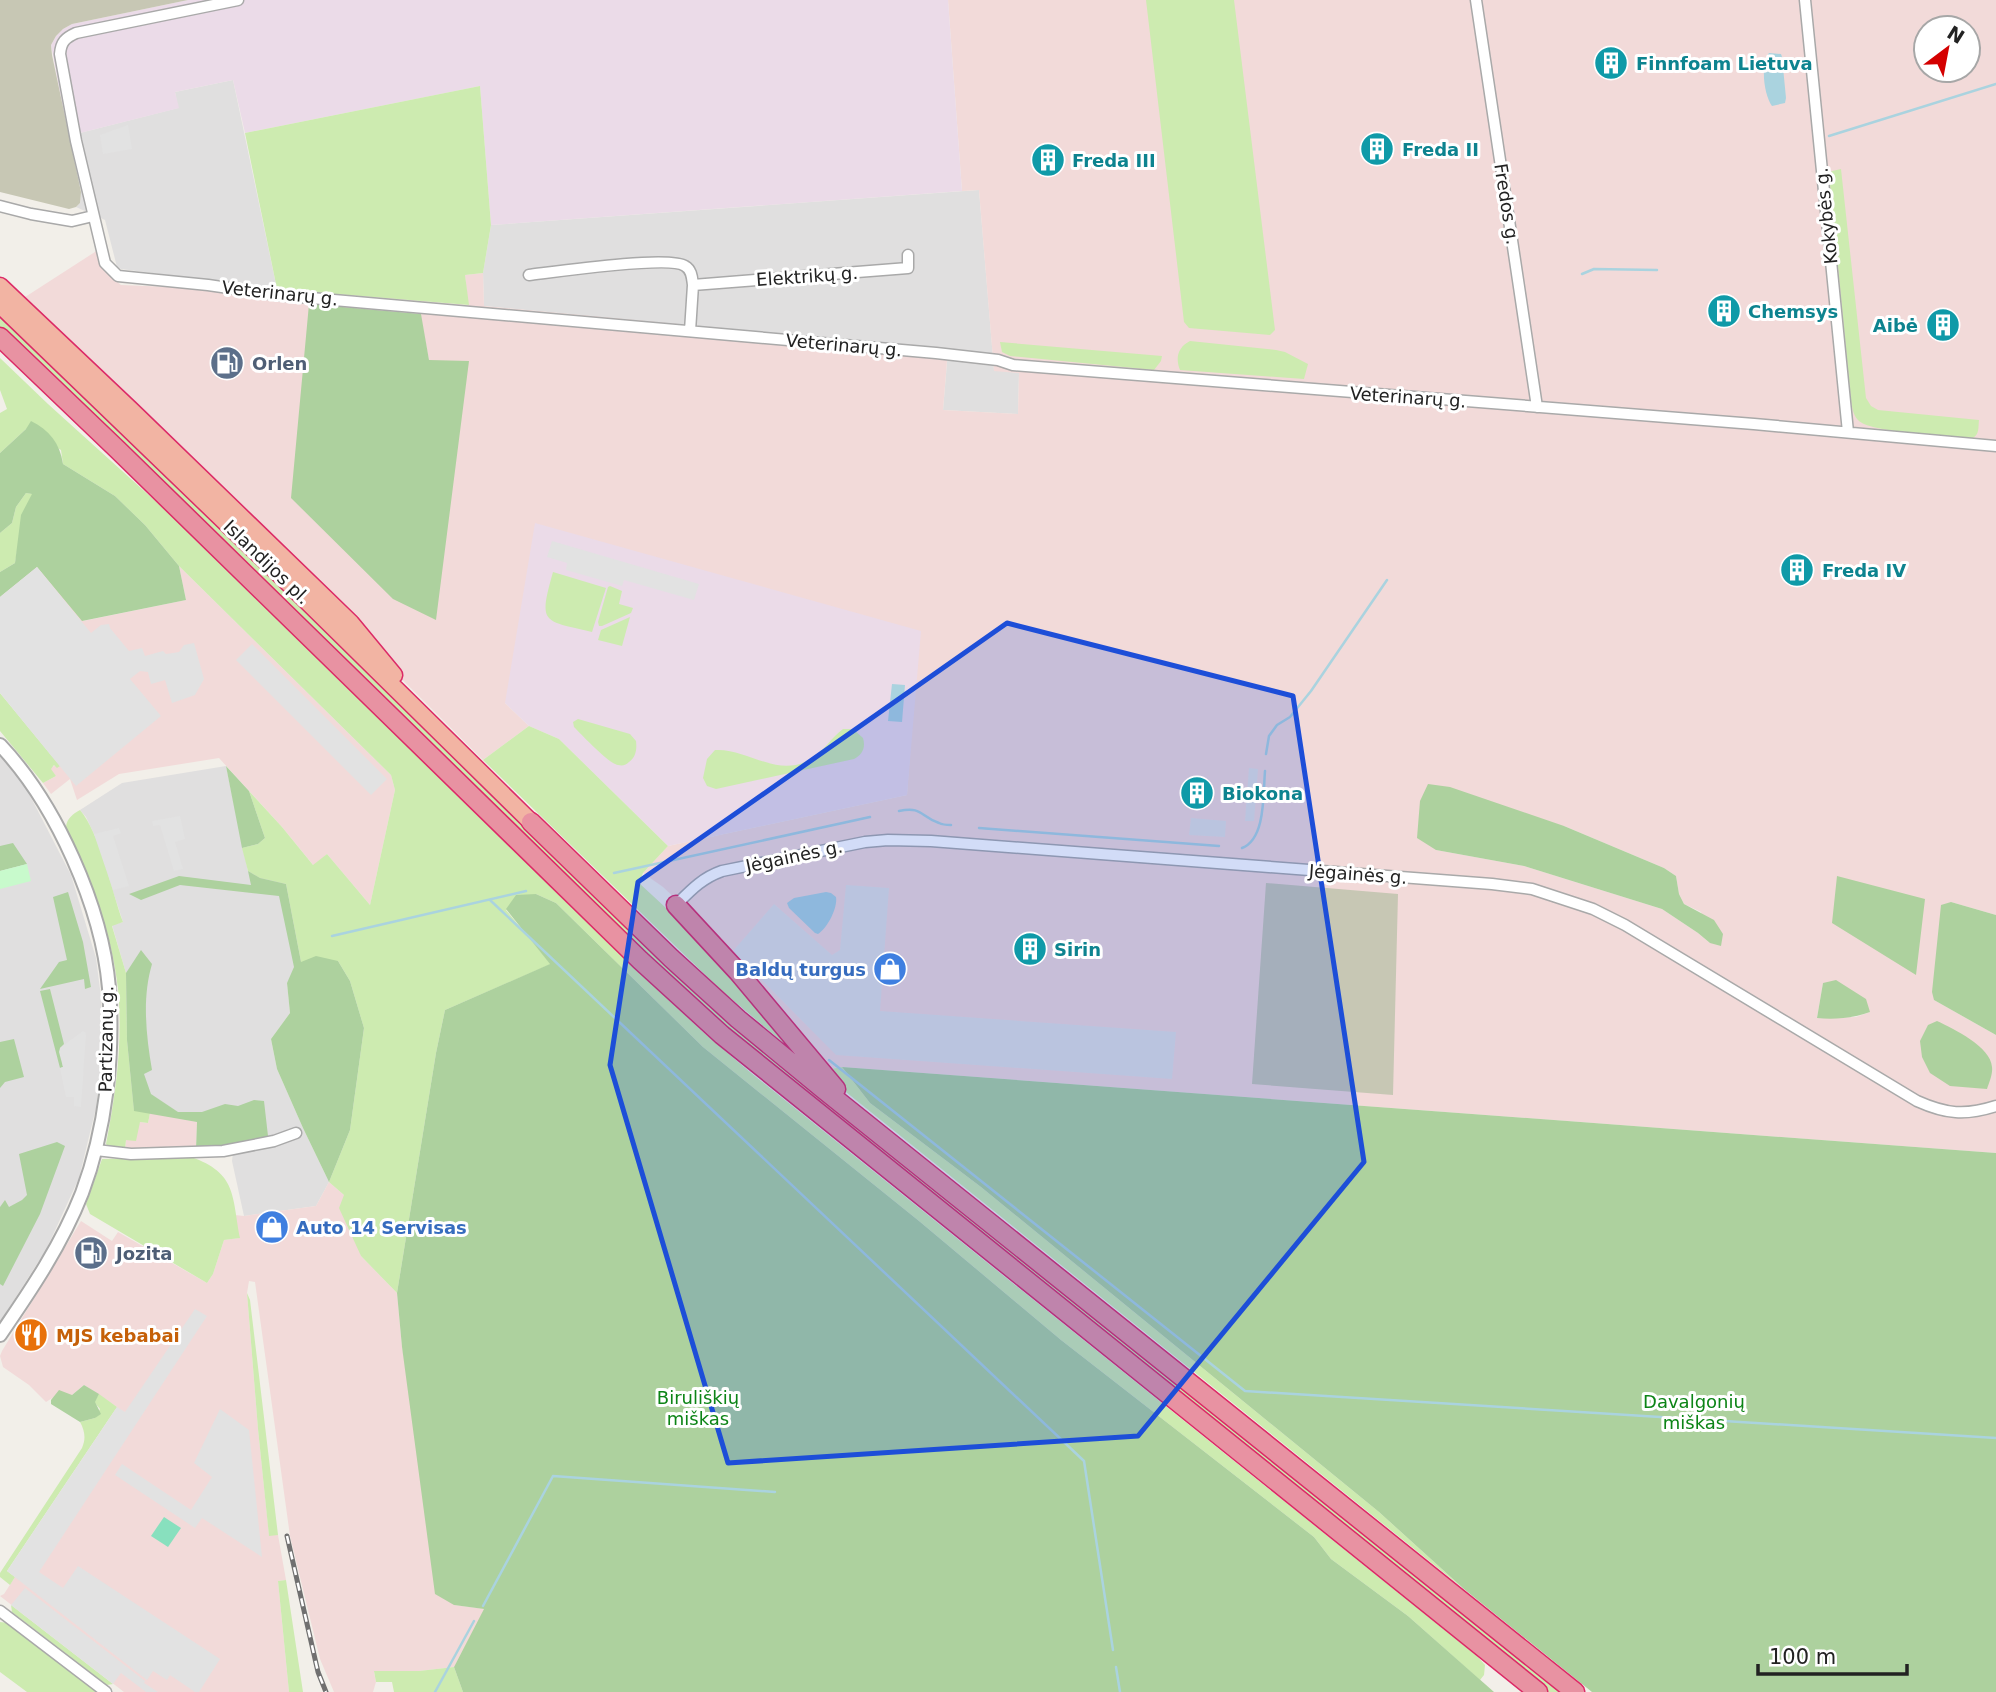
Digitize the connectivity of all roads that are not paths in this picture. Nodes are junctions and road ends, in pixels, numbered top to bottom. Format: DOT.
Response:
graph roads {
  1 [pos="238,0"];
  2 [pos="1476,0"];
  3 [pos="1805,0"];
  4 [pos="0,206"];
  5 [pos="93,216"];
  6 [pos="908,254"];
  7 [pos="529,275"];
  8 [pos="693,285"];
  9 [pos="0,286"];
  10 [pos="0,305"];
  11 [pos="690,331"];
  12 [pos="0,337"];
  13 [pos="1537,407"];
  14 [pos="1848,432"];
  15 [pos="1996,446"];
  16 [pos="0,745"];
  17 [pos="458,750"];
  18 [pos="531,821"];
  19 [pos="676,905"];
  20 [pos="1996,1106"];
  21 [pos="864,1121"];
  22 [pos="296,1133"];
  23 [pos="96,1150"];
  24 [pos="0,1335"];
  25 [pos="0,1611"];
  26 [pos="106,1692"];
  27 [pos="1538,1692"];
  28 [pos="1576,1692"];
  1 -- 5 [label="street, Veterinarų g."];
  2 -- 13 [label="street, Fredos g."];
  3 -- 14 [label="street, Kokybės g."];
  4 -- 5 [label="street"];
  5 -- 11 [label="street, Veterinarų g."];
  6 -- 8 [label="street, Elektrikų g."];
  7 -- 8 [label="street"];
  8 -- 11 [label="street"];
  9 -- 17 [label="highway"];
  10 -- 17 [label="highway, Islandijos pl."];
  11 -- 13 [label="street, Veterinarų g."];
  12 -- 27 [label="highway, Islandijos pl."];
  13 -- 14 [label="street, Veterinarų g."];
  14 -- 15 [label="street, Veterinarų g."];
  16 -- 23 [label="street, Partizanų g."];
  17 -- 18 [label="highway, Islandijos pl."];
  18 -- 21 [label="highway"];
  19 -- 20 [label="street, Jėgainės g."];
  19 -- 21 [label="highway"];
  21 -- 28 [label="highway"];
  22 -- 23 [label="street"];
  23 -- 24 [label="street, Partizanų g."];
  25 -- 26 [label="street"];
}
